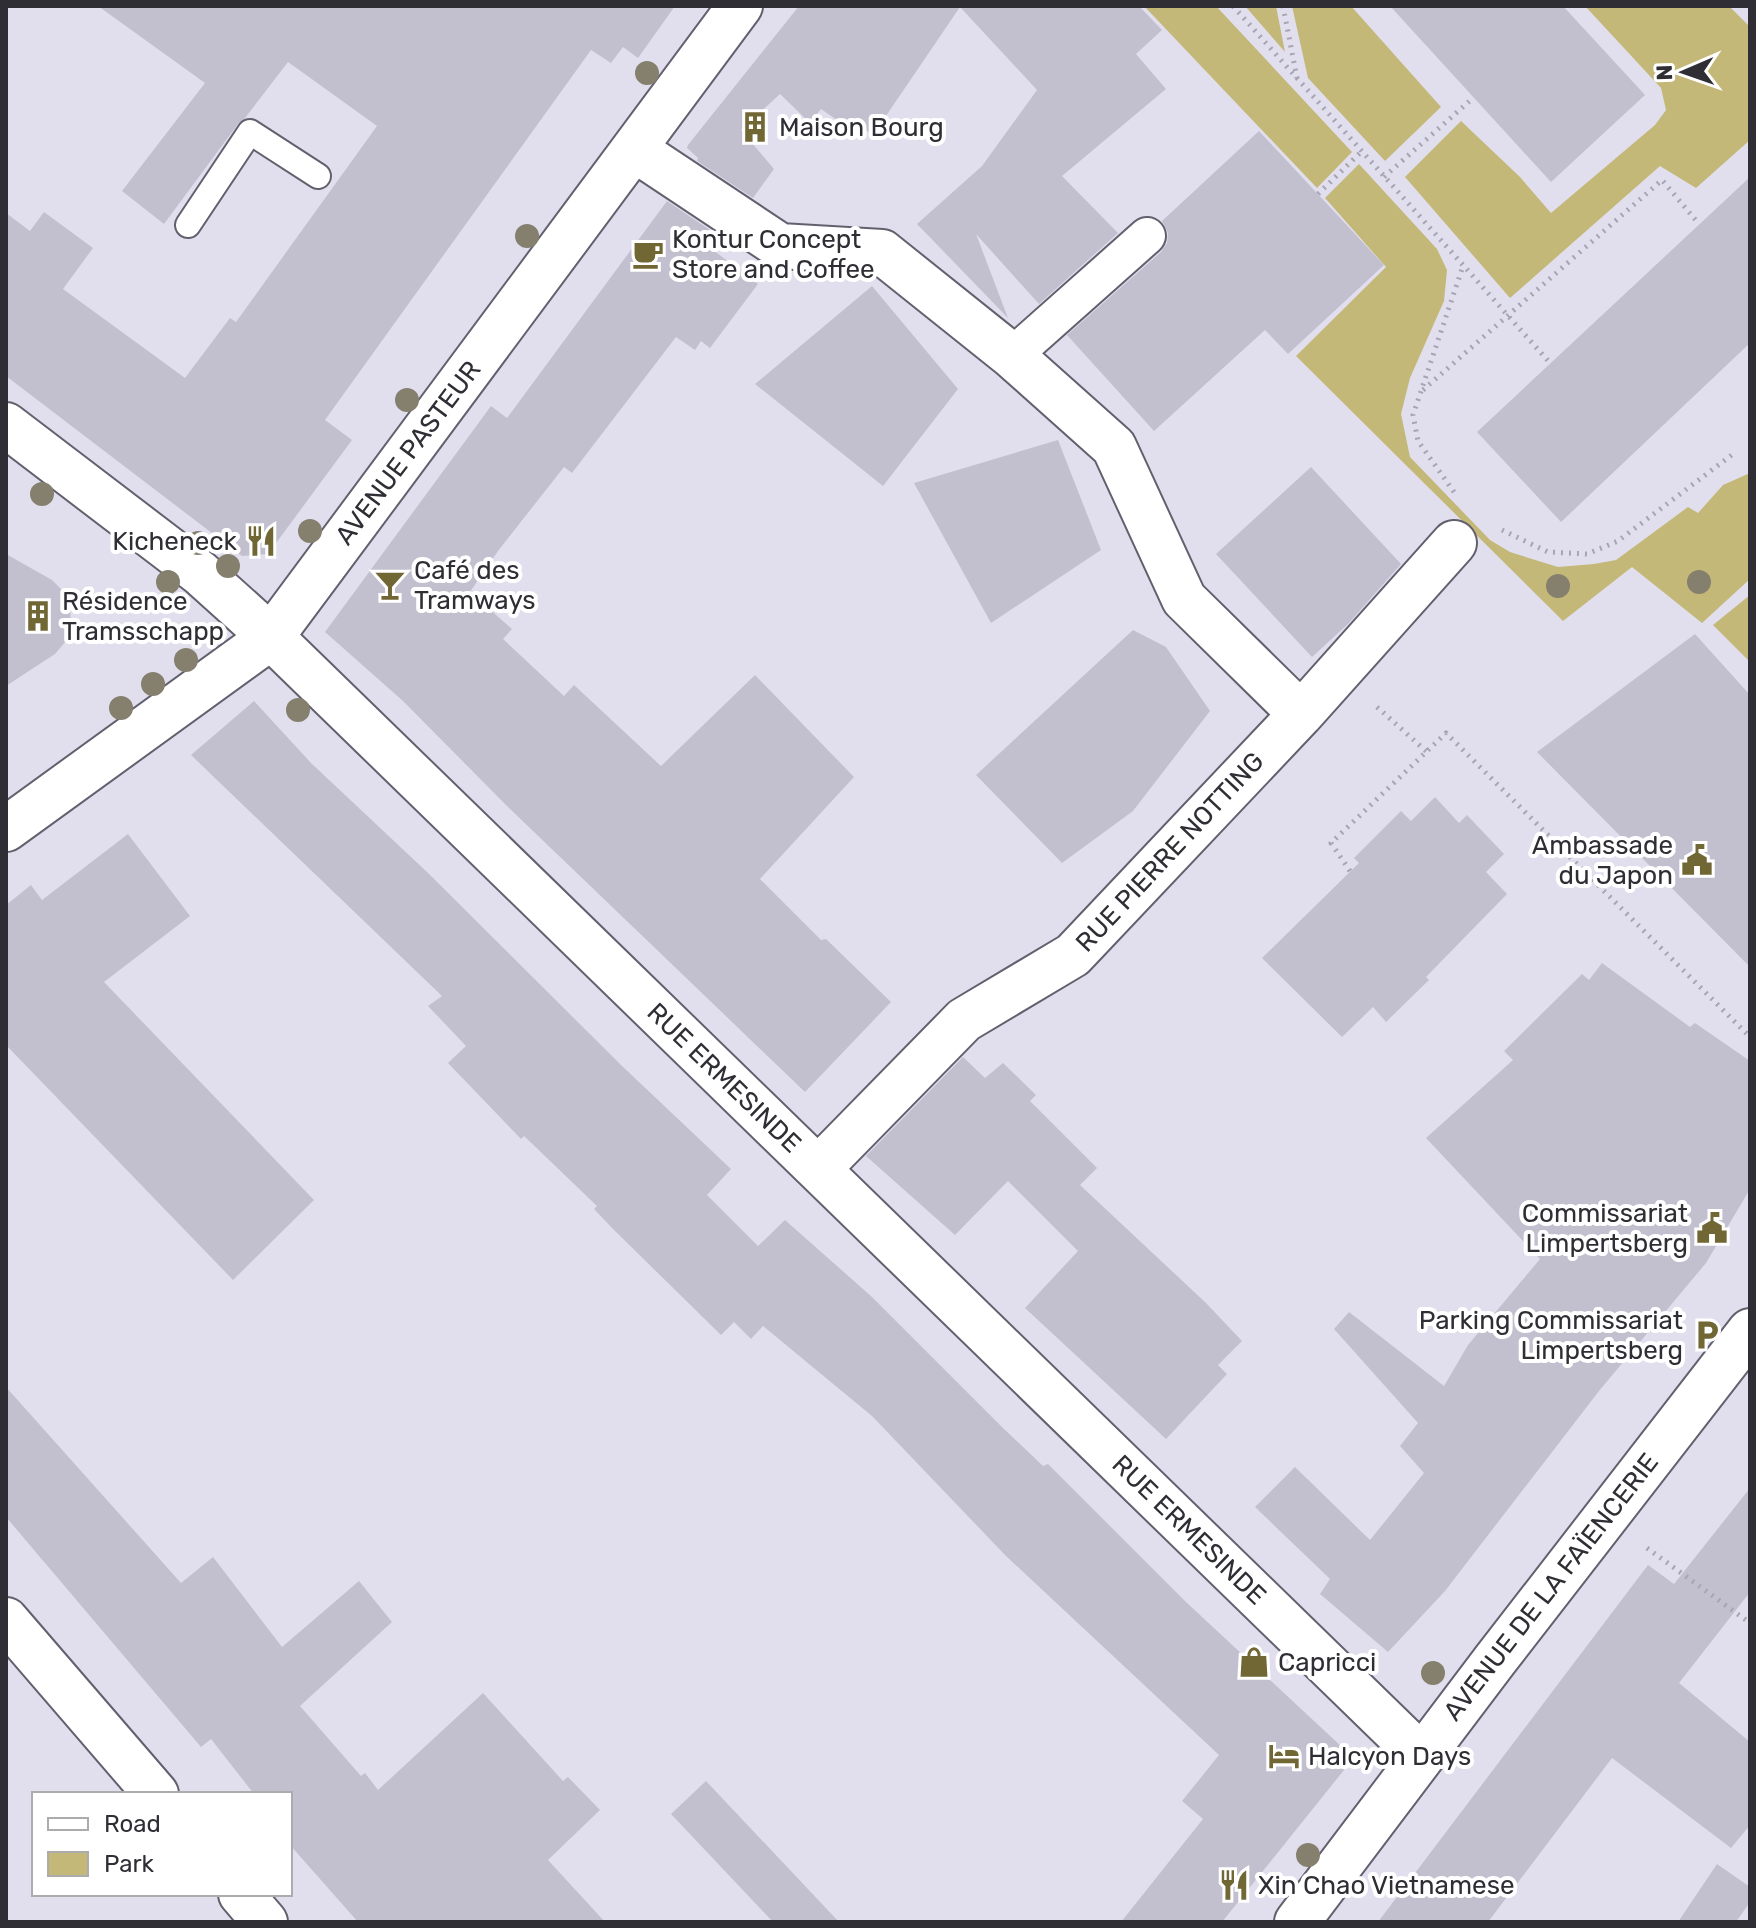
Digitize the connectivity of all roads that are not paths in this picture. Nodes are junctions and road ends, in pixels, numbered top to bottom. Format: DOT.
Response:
graph roads {
  1 [pos="740,6"];
  2 [pos="634,149"];
  3 [pos="318,176"];
  4 [pos="188,225"];
  5 [pos="1147,236"];
  6 [pos="1012,356"];
  7 [pos="6,425"];
  8 [pos="1454,543"];
  9 [pos="271,637"];
  10 [pos="1301,714"];
  11 [pos="6,829"];
  12 [pos="818,1169"];
  13 [pos="1750,1331"];
  14 [pos="6,1620"];
  15 [pos="1421,1756"];
  16 [pos="154,1792"];
  17 [pos="243,1896"];
  18 [pos="265,1922"];
  19 [pos="1297,1922"];
  1 -- 2 [label="street, AVENUE PASTEUR"];
  2 -- 6 [label="street"];
  2 -- 9 [label="street, AVENUE PASTEUR"];
  3 -- 4 [label="lane"];
  5 -- 6 [label="street"];
  6 -- 10 [label="street"];
  7 -- 9 [label="street, RUE ERMESINDE"];
  8 -- 10 [label="street, RUE PIERRE NOTTING"];
  9 -- 11 [label="street, AVENUE PASTEUR"];
  9 -- 12 [label="street, RUE ERMESINDE"];
  10 -- 12 [label="street, RUE PIERRE NOTTING"];
  12 -- 15 [label="street, RUE ERMESINDE"];
  13 -- 15 [label="street, AVENUE DE LA FAÏENCERIE"];
  14 -- 16 [label="street"];
  15 -- 19 [label="street, AVENUE DE LA FAÏENCERIE"];
  17 -- 18 [label="street"];
}
